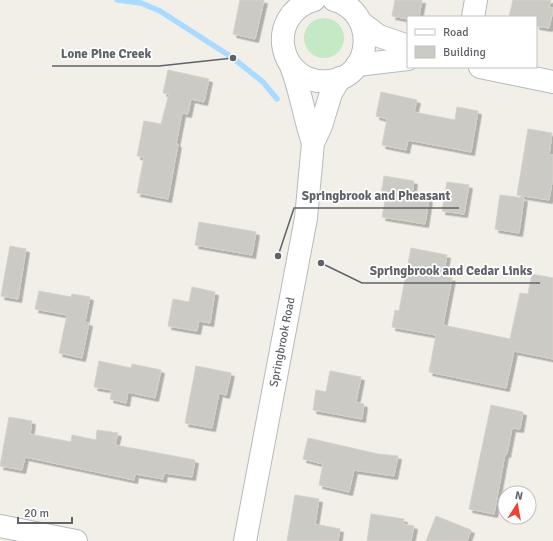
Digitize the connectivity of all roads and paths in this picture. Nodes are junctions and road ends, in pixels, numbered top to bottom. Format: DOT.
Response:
graph roads {
  1 [pos="476,0"];
  2 [pos="304,2"];
  3 [pos="343,2"];
  4 [pos="473,16"];
  5 [pos="362,24"];
  6 [pos="407,46"];
  7 [pos="407,59"];
  8 [pos="357,65"];
  9 [pos="291,66"];
  10 [pos="485,68"];
  11 [pos="340,78"];
  12 [pos="553,82"];
  13 [pos="313,143"];
  14 [pos="0,526"];
  15 [pos="76,541"];
  16 [pos="245,541"];
  1 -- 4 [label="street"];
  2 -- 9 [label="street, Springbrook Road"];
  3 -- 5 [label="street"];
  5 -- 6 [label="street"];
  5 -- 8 [label="street"];
  7 -- 8 [label="street"];
  8 -- 11 [label="street"];
  9 -- 11 [label="street"];
  9 -- 13 [label="street, Springbrook Road"];
  10 -- 12 [label="street"];
  11 -- 13 [label="street, Springbrook Road"];
  13 -- 16 [label="street, Springbrook Road"];
  14 -- 15 [label="street"];
}
